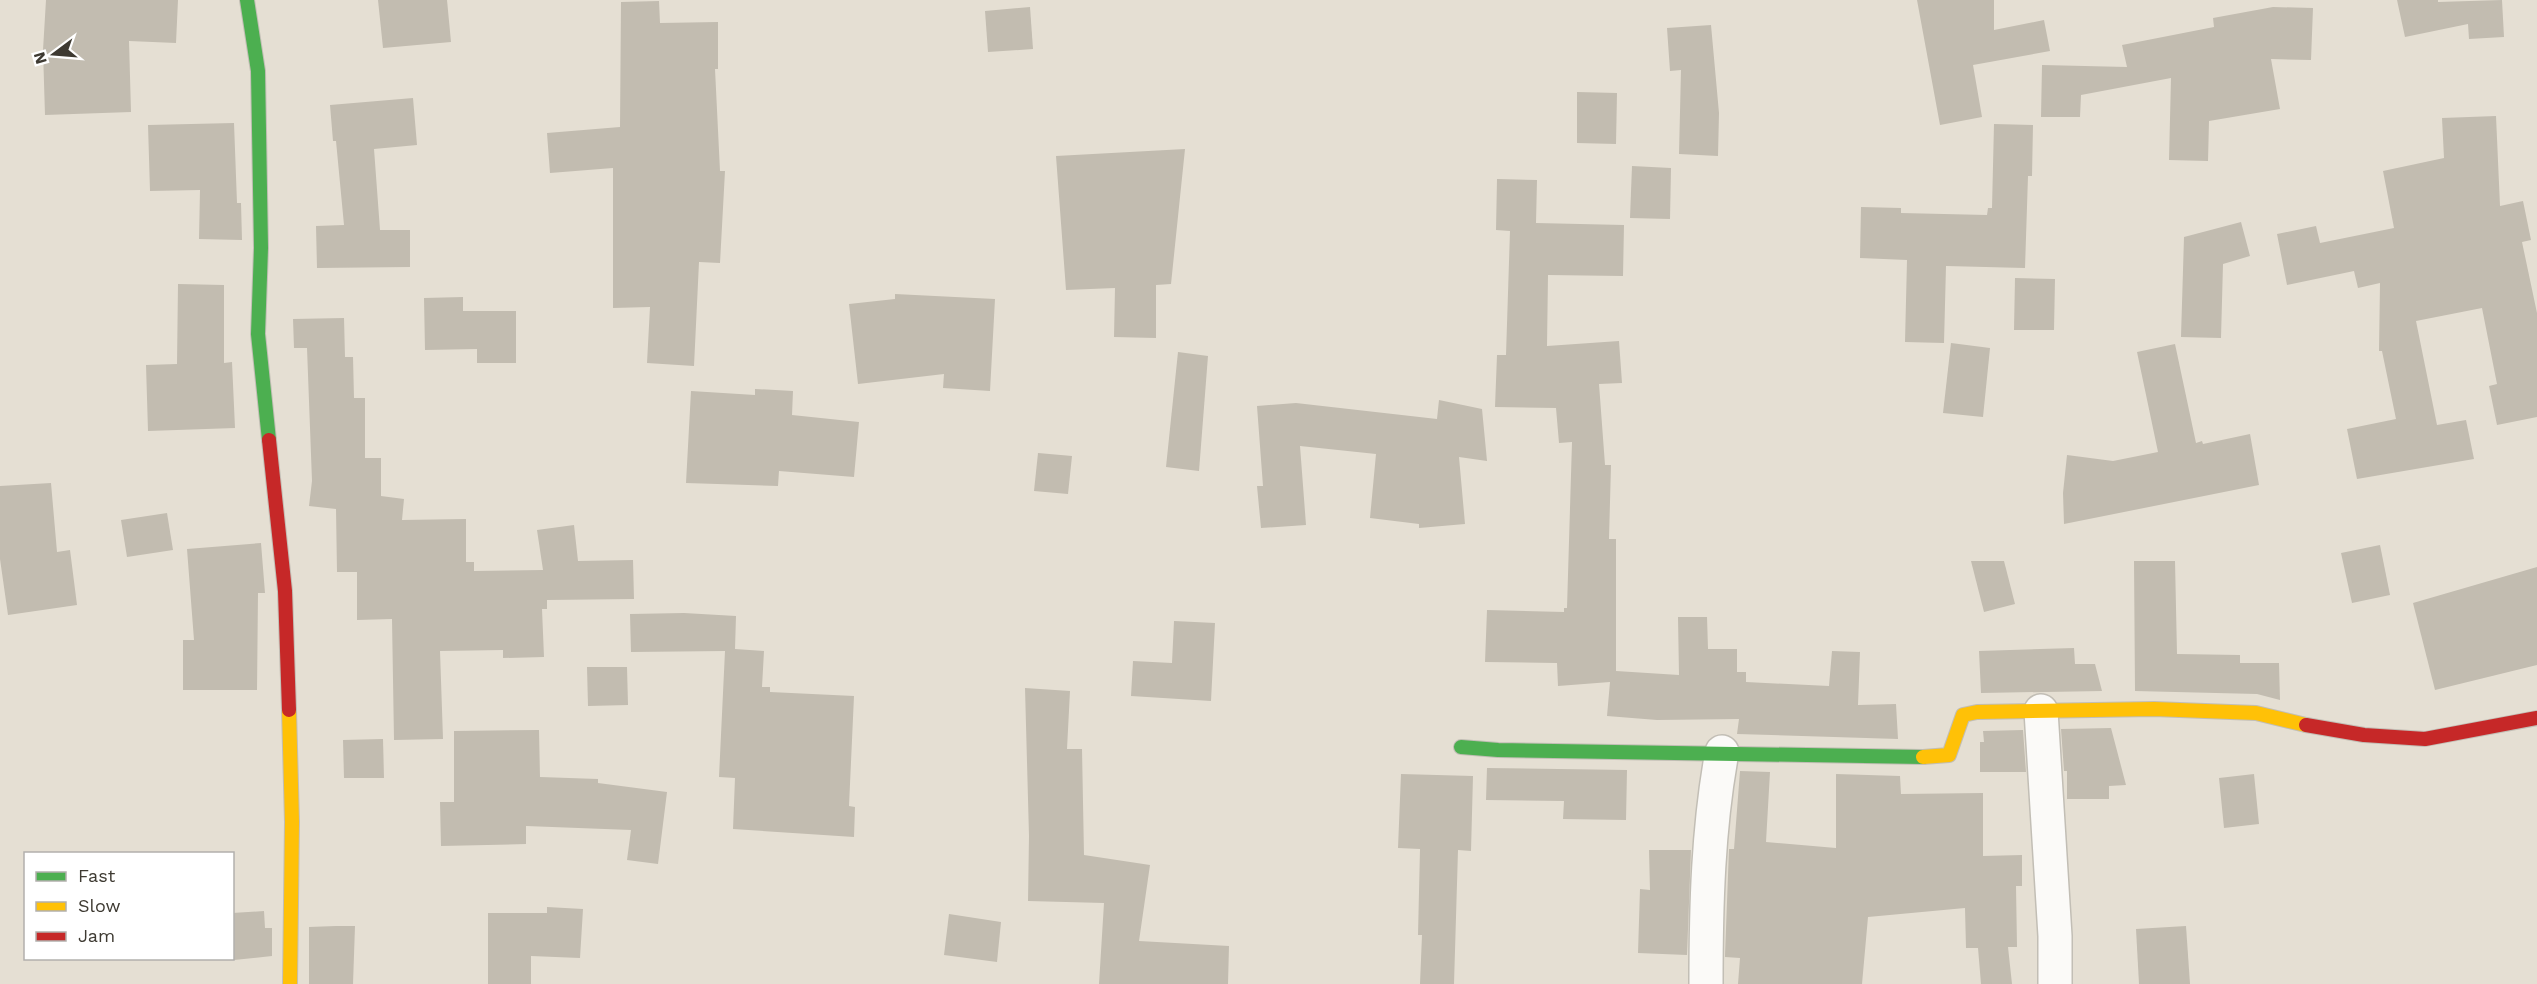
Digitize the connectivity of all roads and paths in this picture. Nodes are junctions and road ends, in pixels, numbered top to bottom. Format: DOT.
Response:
graph roads {
  1 [pos="247,0"];
  2 [pos="2041,711"];
  3 [pos="2537,718"];
  4 [pos="1461,747"];
  5 [pos="1722,752"];
  6 [pos="290,984"];
  7 [pos="1706,984"];
  8 [pos="2055,984"];
  1 -- 6 [label="street"];
  2 -- 3 [label="street"];
  2 -- 5 [label="street"];
  2 -- 8 [label="street"];
  4 -- 5 [label="street"];
  5 -- 7 [label="street"];
}
